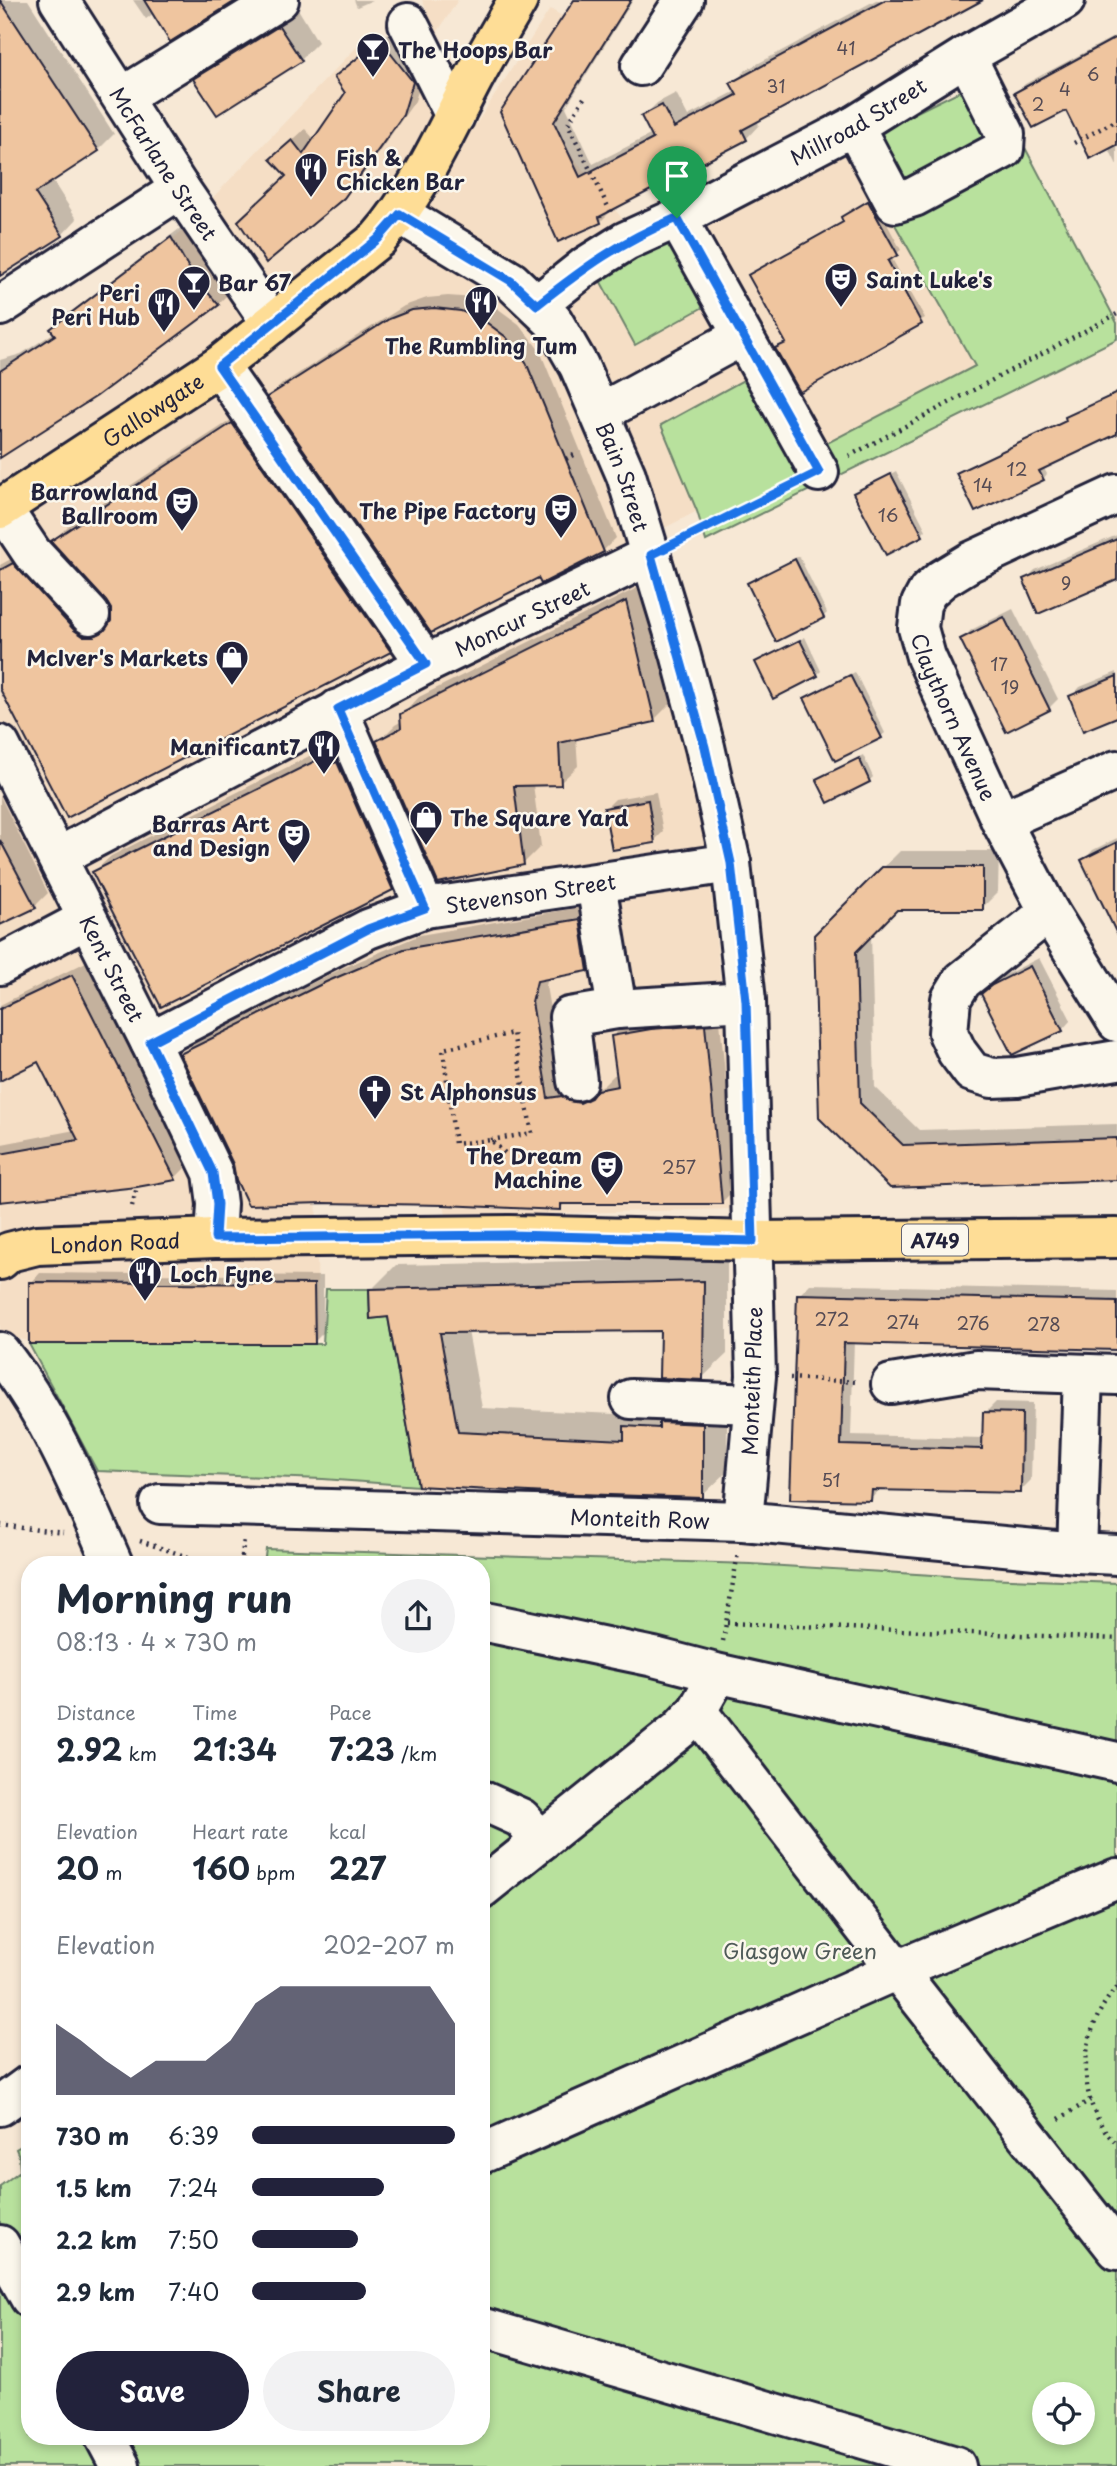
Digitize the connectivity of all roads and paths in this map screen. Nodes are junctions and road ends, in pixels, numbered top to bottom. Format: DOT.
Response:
graph roads {
  1 [pos="59,0"];
  2 [pos="279,0"];
  3 [pos="519,0"];
  4 [pos="684,0"];
  5 [pos="1065,0"];
  6 [pos="408,23"];
  7 [pos="966,57"];
  8 [pos="640,66"];
  9 [pos="122,97"];
  10 [pos="584,98"];
  11 [pos="455,116"];
  12 [pos="1117,120"];
  13 [pos="854,126"];
  14 [pos="1074,143"];
  15 [pos="180,190"];
  16 [pos="400,214"];
  17 [pos="650,230"];
  18 [pos="537,305"];
  19 [pos="0,306"];
  20 [pos="1117,314"];
  21 [pos="272,324"];
  22 [pos="741,336"];
  23 [pos="219,366"];
  24 [pos="600,413"];
  25 [pos="819,472"];
  26 [pos="1117,494"];
  27 [pos="1,509"];
  28 [pos="651,555"];
  29 [pos="90,615"];
  30 [pos="426,664"];
  31 [pos="338,709"];
  32 [pos="0,745"];
  33 [pos="1117,770"];
  34 [pos="1001,821"];
  35 [pos="58,857"];
  36 [pos="731,863"];
  37 [pos="596,884"];
  38 [pos="425,908"];
  39 [pos="1049,912"];
  40 [pos="87,919"];
  41 [pos="0,965"];
  42 [pos="746,1001"];
  43 [pos="617,1009"];
  44 [pos="1117,1023"];
  45 [pos="150,1042"];
  46 [pos="1117,1060"];
  47 [pos="577,1081"];
  48 [pos="491,1140"];
  49 [pos="505,1153"];
  50 [pos="215,1238"];
  51 [pos="1117,1238"];
  52 [pos="753,1241"];
  53 [pos="0,1260"];
  54 [pos="0,1352"];
  55 [pos="1100,1374"];
  56 [pos="891,1384"];
  57 [pos="755,1390"];
  58 [pos="631,1399"];
  59 [pos="160,1504"];
  60 [pos="743,1521"];
  61 [pos="0,1525"];
  62 [pos="107,1551"];
  63 [pos="1077,1553"];
  64 [pos="1117,1555"];
  65 [pos="185,1556"];
  66 [pos="490,1623"];
  67 [pos="727,1623"];
  68 [pos="1117,1639"];
  69 [pos="716,1673"];
  70 [pos="697,1711"];
  71 [pos="1117,1762"];
  72 [pos="490,1804"];
  73 [pos="541,1841"];
  74 [pos="1117,1878"];
  75 [pos="490,1882"];
  76 [pos="897,1970"];
  77 [pos="1117,1987"];
  78 [pos="21,2091"];
  79 [pos="0,2106"];
  80 [pos="1117,2144"];
  81 [pos="490,2150"];
  82 [pos="1117,2250"];
  83 [pos="490,2330"];
  84 [pos="109,2445"];
  85 [pos="120,2466"];
  86 [pos="956,2466"];
  1 -- 9 [label="street, McFarlane Street"];
  2 -- 9 [label="street"];
  3 -- 11 [label="main road, Gallowgate"];
  4 -- 8 [label="street"];
  5 -- 7 [label="street, Millroad Street"];
  6 -- 11 [label="street"];
  7 -- 13 [label="street, Millroad Street"];
  7 -- 13 [label="street"];
  9 -- 15 [label="street, McFarlane Street"];
  10 -- 17 [label="path"];
  11 -- 16 [label="main road, Gallowgate"];
  12 -- 14 [label="path"];
  13 -- 17 [label="street, Millroad Street"];
  15 -- 19 [label="street"];
  15 -- 21 [label="street, McFarlane Street"];
  16 -- 18 [label="street, Bain Street"];
  16 -- 21 [label="main road, Gallowgate"];
  17 -- 18 [label="street, Millroad Street"];
  17 -- 22 [label="street"];
  18 -- 24 [label="street, Bain Street"];
  20 -- 25 [label="path"];
  21 -- 23 [label="main road, Gallowgate"];
  22 -- 24 [label="street"];
  22 -- 25 [label="street"];
  23 -- 27 [label="main road, Gallowgate"];
  23 -- 30 [label="street"];
  24 -- 28 [label="street, Bain Street"];
  25 -- 28 [label="path"];
  26 -- 34 [label="street, Claythorn Avenue"];
  27 -- 29 [label="street"];
  28 -- 30 [label="street, Moncur Street"];
  28 -- 36 [label="street, Bain Street"];
  30 -- 31 [label="street, Moncur Street"];
  31 -- 35 [label="street, Moncur Street"];
  31 -- 38 [label="street"];
  32 -- 35 [label="street, Kent Street"];
  33 -- 34 [label="street"];
  34 -- 39 [label="street, Claythorn Avenue"];
  35 -- 40 [label="street, Kent Street"];
  36 -- 37 [label="street, Stevenson Street"];
  36 -- 42 [label="street, Bain Street"];
  37 -- 38 [label="street, Stevenson Street"];
  37 -- 43 [label="street"];
  38 -- 45 [label="street, Stevenson Street"];
  39 -- 44 [label="street, Claythorn Avenue"];
  39 -- 46 [label="street"];
  40 -- 41 [label="street"];
  40 -- 45 [label="street, Kent Street"];
  42 -- 43 [label="street"];
  42 -- 52 [label="street, Bain Street"];
  43 -- 47 [label="street"];
  45 -- 50 [label="street, Kent Street"];
  48 -- 48 [label="path"];
  48 -- 49 [label="path"];
  50 -- 52 [label="main road, London Road / A749"];
  50 -- 53 [label="main road, London Road / A749"];
  51 -- 52 [label="main road, London Road / A749"];
  52 -- 57 [label="street, Monteith Place"];
  54 -- 62 [label="street"];
  55 -- 56 [label="street"];
  55 -- 63 [label="street"];
  56 -- 57 [label="path"];
  57 -- 58 [label="street"];
  57 -- 60 [label="street, Monteith Place"];
  59 -- 60 [label="street, Monteith Row"];
  60 -- 63 [label="street, Monteith Row"];
  60 -- 67 [label="path"];
  61 -- 62 [label="path"];
  62 -- 65 [label="path"];
  63 -- 64 [label="street, Monteith Row"];
  66 -- 69 [label="street"];
  67 -- 68 [label="path"];
  67 -- 69 [label="path"];
  69 -- 70 [label="street"];
  69 -- 71 [label="street"];
  70 -- 73 [label="street"];
  70 -- 76 [label="street"];
  72 -- 73 [label="street"];
  73 -- 75 [label="street"];
  74 -- 76 [label="street"];
  76 -- 81 [label="street"];
  76 -- 82 [label="street"];
  77 -- 80 [label="path"];
  78 -- 79 [label="street"];
  83 -- 86 [label="street"];
  84 -- 85 [label="street"];
}
